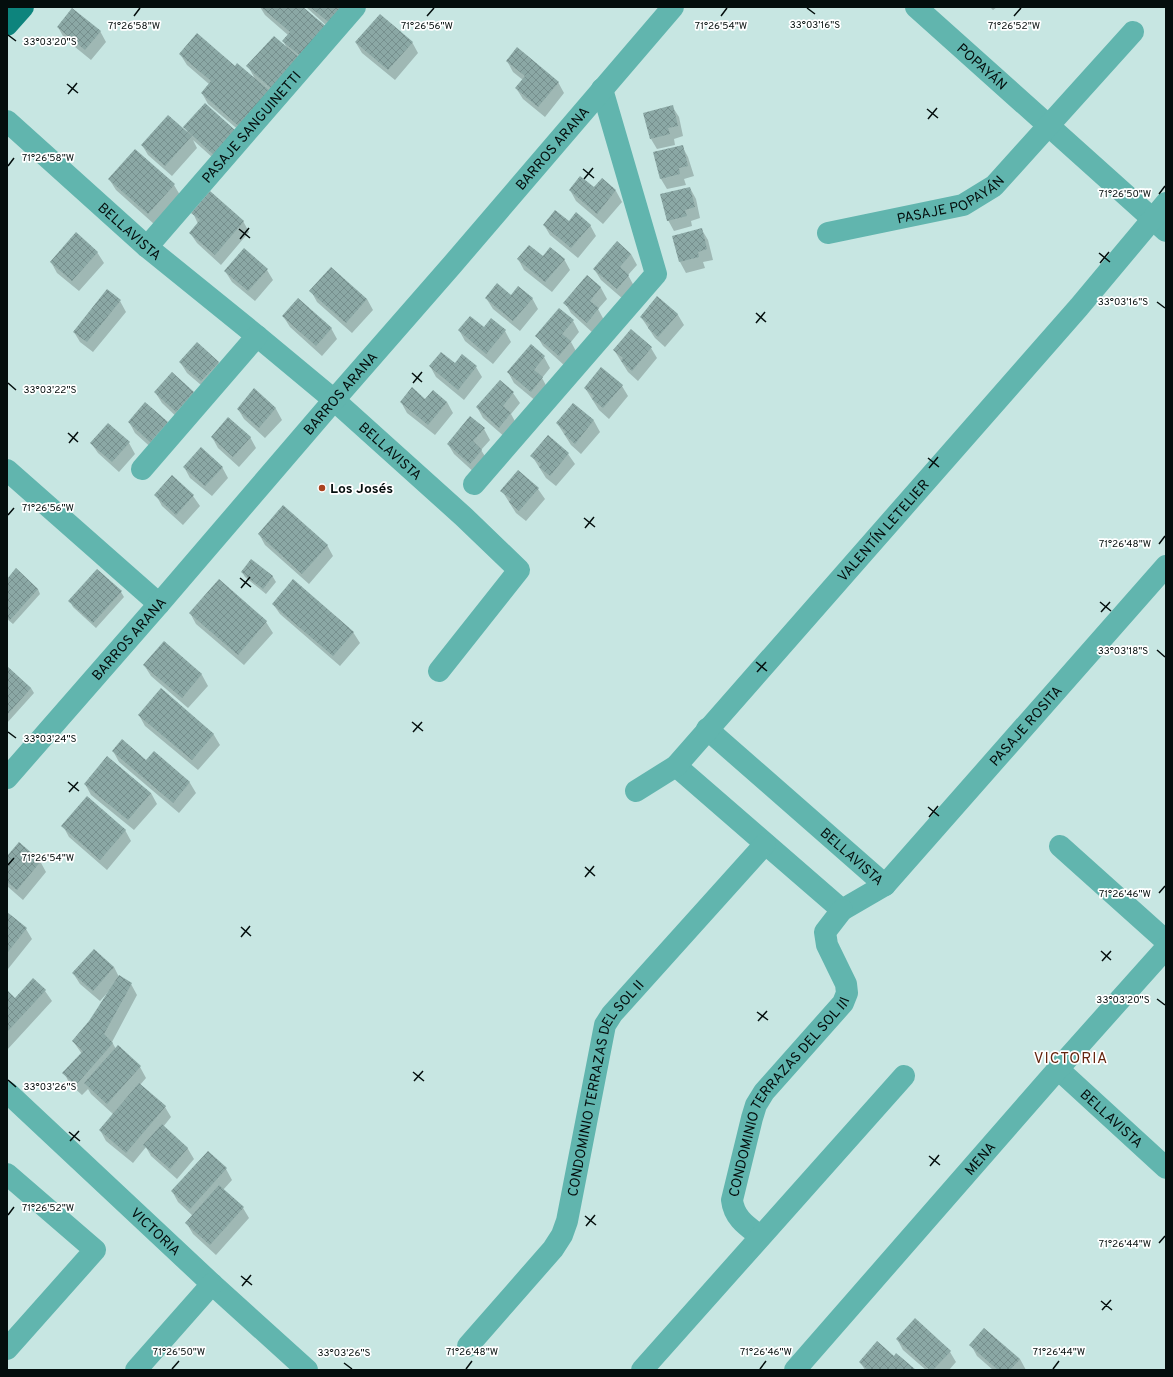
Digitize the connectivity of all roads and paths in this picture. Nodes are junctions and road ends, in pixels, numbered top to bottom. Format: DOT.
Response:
graph roads {
  1 [pos="23,7"];
  2 [pos="355,7"];
  3 [pos="673,7"];
  4 [pos="916,7"];
  5 [pos="7,25"];
  6 [pos="1133,32"];
  7 [pos="602,89"];
  8 [pos="7,121"];
  9 [pos="1048,126"];
  10 [pos="1162,218"];
  11 [pos="828,233"];
  12 [pos="147,247"];
  13 [pos="257,336"];
  14 [pos="334,400"];
  15 [pos="7,470"];
  16 [pos="142,470"];
  17 [pos="474,484"];
  18 [pos="1166,566"];
  19 [pos="160,604"];
  20 [pos="439,672"];
  21 [pos="707,729"];
  22 [pos="676,766"];
  23 [pos="7,778"];
  24 [pos="636,792"];
  25 [pos="766,844"];
  26 [pos="1060,846"];
  27 [pos="885,885"];
  28 [pos="842,910"];
  29 [pos="1166,940"];
  30 [pos="1166,948"];
  31 [pos="1058,1068"];
  32 [pos="904,1076"];
  33 [pos="7,1092"];
  34 [pos="1166,1168"];
  35 [pos="7,1174"];
  36 [pos="760,1236"];
  37 [pos="212,1284"];
  38 [pos="468,1346"];
  39 [pos="7,1350"];
  40 [pos="136,1370"];
  41 [pos="307,1370"];
  42 [pos="642,1370"];
  43 [pos="795,1370"];
  1 -- 5 [label="main road"];
  2 -- 12 [label="street, PASAJE SANGUINETTI"];
  3 -- 7 [label="street, BARROS ARANA"];
  4 -- 9 [label="street, POPAYÁN"];
  6 -- 9 [label="street"];
  7 -- 14 [label="street, BARROS ARANA"];
  7 -- 17 [label="street"];
  8 -- 12 [label="street, BELLAVISTA"];
  9 -- 10 [label="street, POPAYÁN"];
  9 -- 11 [label="street, PASAJE POPAYÁN"];
  10 -- 21 [label="street, VALENTÍN LETELIER"];
  12 -- 13 [label="street, BELLAVISTA"];
  13 -- 14 [label="street, BELLAVISTA"];
  13 -- 16 [label="street"];
  14 -- 19 [label="street, BARROS ARANA"];
  14 -- 20 [label="street, BELLAVISTA"];
  15 -- 19 [label="street"];
  18 -- 27 [label="street, PASAJE ROSITA"];
  19 -- 23 [label="street, BARROS ARANA"];
  21 -- 22 [label="street, VALENTÍN LETELIER"];
  21 -- 27 [label="street, BELLAVISTA"];
  22 -- 24 [label="street, VALENTÍN LETELIER"];
  22 -- 25 [label="street"];
  25 -- 28 [label="street"];
  25 -- 38 [label="street, CONDOMINIO TERRAZAS DEL SOL II"];
  26 -- 29 [label="street"];
  27 -- 28 [label="street, BELLAVISTA"];
  28 -- 36 [label="street, CONDOMINIO TERRAZAS DEL SOL III"];
  30 -- 31 [label="street, MENA"];
  31 -- 34 [label="street, BELLAVISTA"];
  31 -- 43 [label="street, MENA"];
  32 -- 36 [label="street"];
  33 -- 37 [label="street, VICTORIA"];
  35 -- 39 [label="street"];
  36 -- 42 [label="street"];
  37 -- 40 [label="street"];
  37 -- 41 [label="street, VICTORIA"];
}
